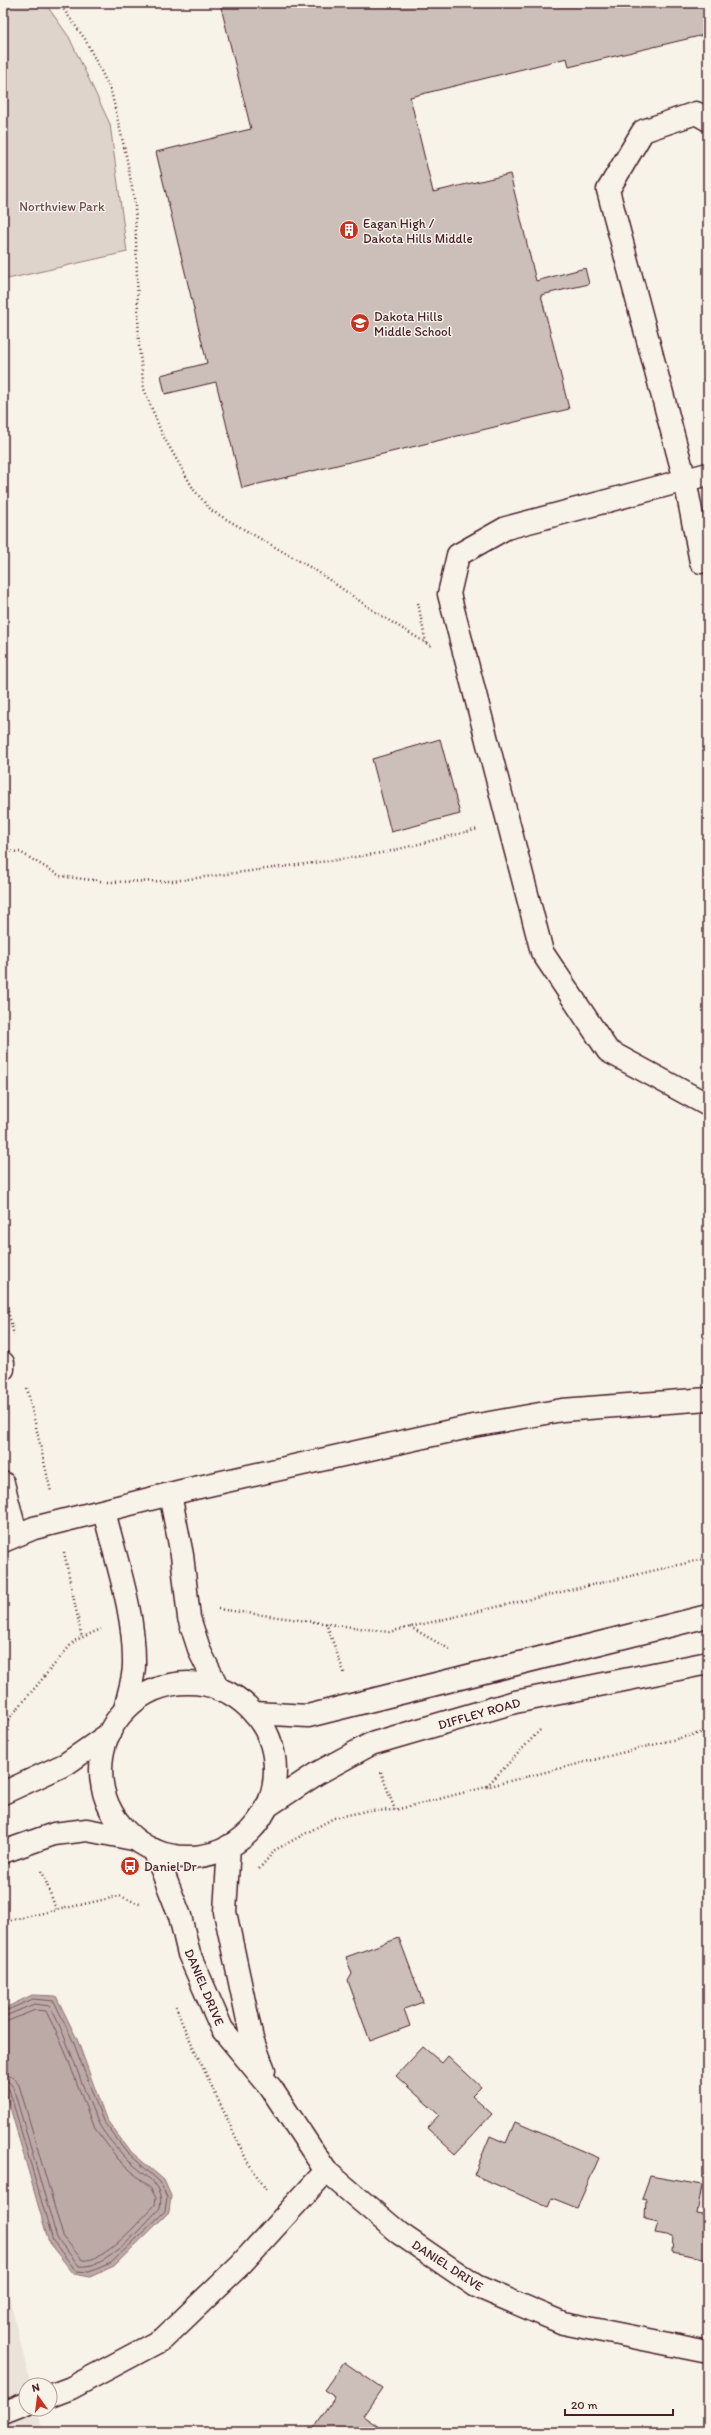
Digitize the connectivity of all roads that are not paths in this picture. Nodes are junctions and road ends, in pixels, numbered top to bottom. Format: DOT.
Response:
graph roads {
  1 [pos="708,120"];
  2 [pos="708,474"];
  3 [pos="685,480"];
  4 [pos="708,560"];
  5 [pos="708,1105"];
  6 [pos="3,1363"];
  7 [pos="3,1369"];
  8 [pos="708,1399"];
  9 [pos="3,1482"];
  10 [pos="170,1494"];
  11 [pos="104,1511"];
  12 [pos="10,1537"];
  13 [pos="708,1616"];
  14 [pos="708,1663"];
  15 [pos="219,1690"];
  16 [pos="125,1710"];
  17 [pos="254,1713"];
  18 [pos="109,1734"];
  19 [pos="3,1793"];
  20 [pos="266,1807"];
  21 [pos="133,1838"];
  22 [pos="229,1846"];
  23 [pos="154,1850"];
  24 [pos="3,1852"];
  25 [pos="271,2088"];
  26 [pos="326,2171"];
  27 [pos="708,2352"];
  28 [pos="58,2393"];
  29 [pos="18,2407"];
  30 [pos="3,2412"];
  1 -- 3 [label="main road"];
  2 -- 3 [label="main road"];
  3 -- 4 [label="main road"];
  3 -- 5 [label="main road"];
  6 -- 7 [label="main road"];
  8 -- 10 [label="main road"];
  9 -- 12 [label="main road"];
  10 -- 11 [label="main road"];
  10 -- 15 [label="main road"];
  11 -- 12 [label="main road"];
  11 -- 16 [label="main road"];
  13 -- 17 [label="main road"];
  14 -- 20 [label="main road, DIFFLEY ROAD"];
  15 -- 16 [label="main road"];
  15 -- 17 [label="main road"];
  16 -- 18 [label="main road"];
  17 -- 20 [label="main road"];
  18 -- 19 [label="main road"];
  18 -- 21 [label="main road"];
  20 -- 22 [label="main road"];
  21 -- 23 [label="main road"];
  21 -- 24 [label="main road"];
  22 -- 23 [label="main road"];
  22 -- 25 [label="main road, DANIEL DRIVE"];
  23 -- 25 [label="main road, DANIEL DRIVE"];
  25 -- 26 [label="main road, DANIEL DRIVE"];
  26 -- 27 [label="main road, DANIEL DRIVE"];
  26 -- 28 [label="main road"];
  29 -- 30 [label="main road"];
}
